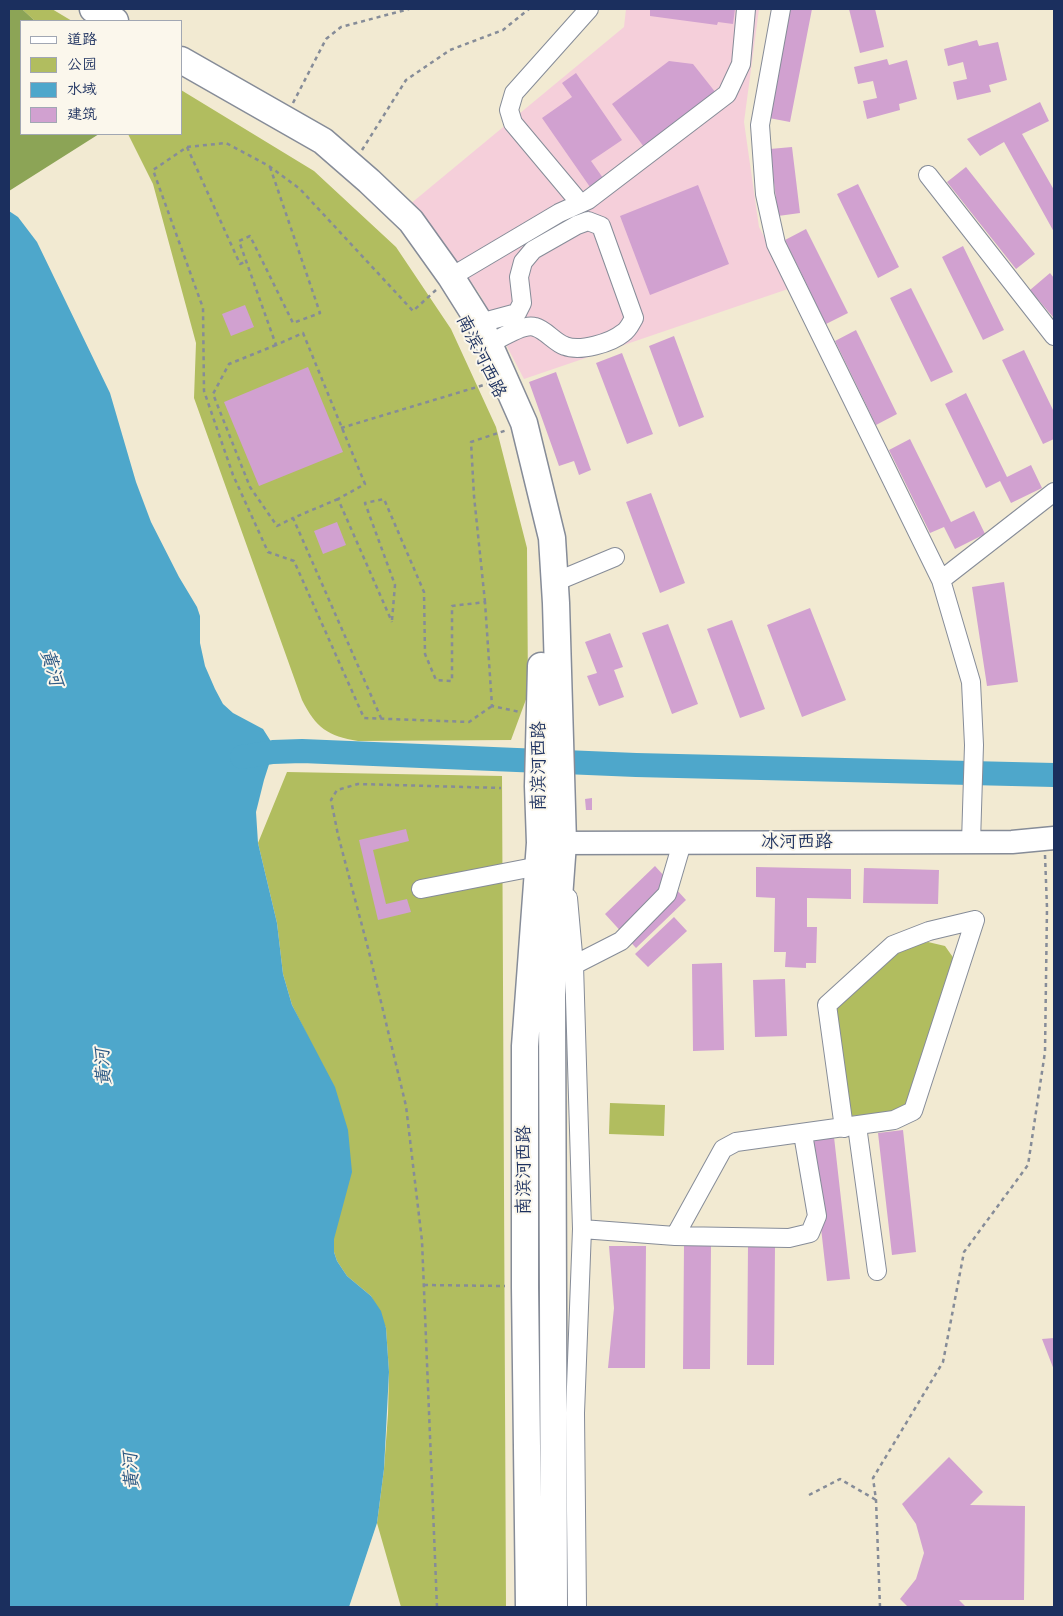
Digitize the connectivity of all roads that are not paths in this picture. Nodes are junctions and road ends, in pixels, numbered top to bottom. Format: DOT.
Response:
graph roads {
  1 [pos="73,9"];
  2 [pos="93,9"];
  3 [pos="588,9"];
  4 [pos="746,9"];
  5 [pos="781,9"];
  6 [pos="92,20"];
  7 [pos="113,20"];
  8 [pos="182,61"];
  9 [pos="182,73"];
  10 [pos="928,175"];
  11 [pos="580,204"];
  12 [pos="446,281"];
  13 [pos="522,303"];
  14 [pos="536,327"];
  15 [pos="484,334"];
  16 [pos="1054,336"];
  17 [pos="1054,492"];
  18 [pos="615,557"];
  19 [pos="941,580"];
  20 [pos="555,582"];
  21 [pos="549,744"];
  22 [pos="1050,838"];
  23 [pos="970,842"];
  24 [pos="682,843"];
  25 [pos="548,851"];
  26 [pos="421,888"];
  27 [pos="574,964"];
  28 [pos="851,1127"];
  29 [pos="802,1134"];
  30 [pos="582,1229"];
  31 [pos="675,1236"];
  32 [pos="877,1271"];
  33 [pos="530,1607"];
  34 [pos="554,1607"];
  35 [pos="576,1607"];
  1 -- 6 [label="highway"];
  2 -- 7 [label="highway"];
  3 -- 11 [label="street"];
  4 -- 11 [label="street"];
  5 -- 19 [label="street"];
  8 -- 12 [label="highway, 南滨河西路"];
  9 -- 12 [label="highway, 南滨河西路"];
  10 -- 16 [label="street"];
  11 -- 12 [label="street"];
  12 -- 15 [label="highway, 南滨河西路"];
  12 -- 21 [label="highway, 南滨河西路"];
  13 -- 14 [label="street"];
  13 -- 14 [label="street"];
  13 -- 15 [label="street"];
  14 -- 15 [label="street"];
  15 -- 20 [label="highway, 南滨河西路"];
  17 -- 19 [label="street"];
  18 -- 20 [label="street"];
  19 -- 23 [label="street"];
  20 -- 21 [label="highway, 南滨河西路"];
  21 -- 25 [label="highway, 南滨河西路"];
  22 -- 23 [label="main road, 冰河西路"];
  23 -- 24 [label="main road, 冰河西路"];
  24 -- 25 [label="main road, 冰河西路"];
  24 -- 27 [label="street"];
  25 -- 26 [label="street"];
  25 -- 27 [label="street, 南滨河西路"];
  25 -- 33 [label="highway, 南滨河西路"];
  25 -- 34 [label="highway, 南滨河西路"];
  27 -- 30 [label="street, 南滨河西路"];
  28 -- 28 [label="street"];
  28 -- 29 [label="street"];
  28 -- 32 [label="street"];
  29 -- 31 [label="street"];
  29 -- 31 [label="street"];
  30 -- 31 [label="street"];
  30 -- 35 [label="street, 南滨河西路"];
}
